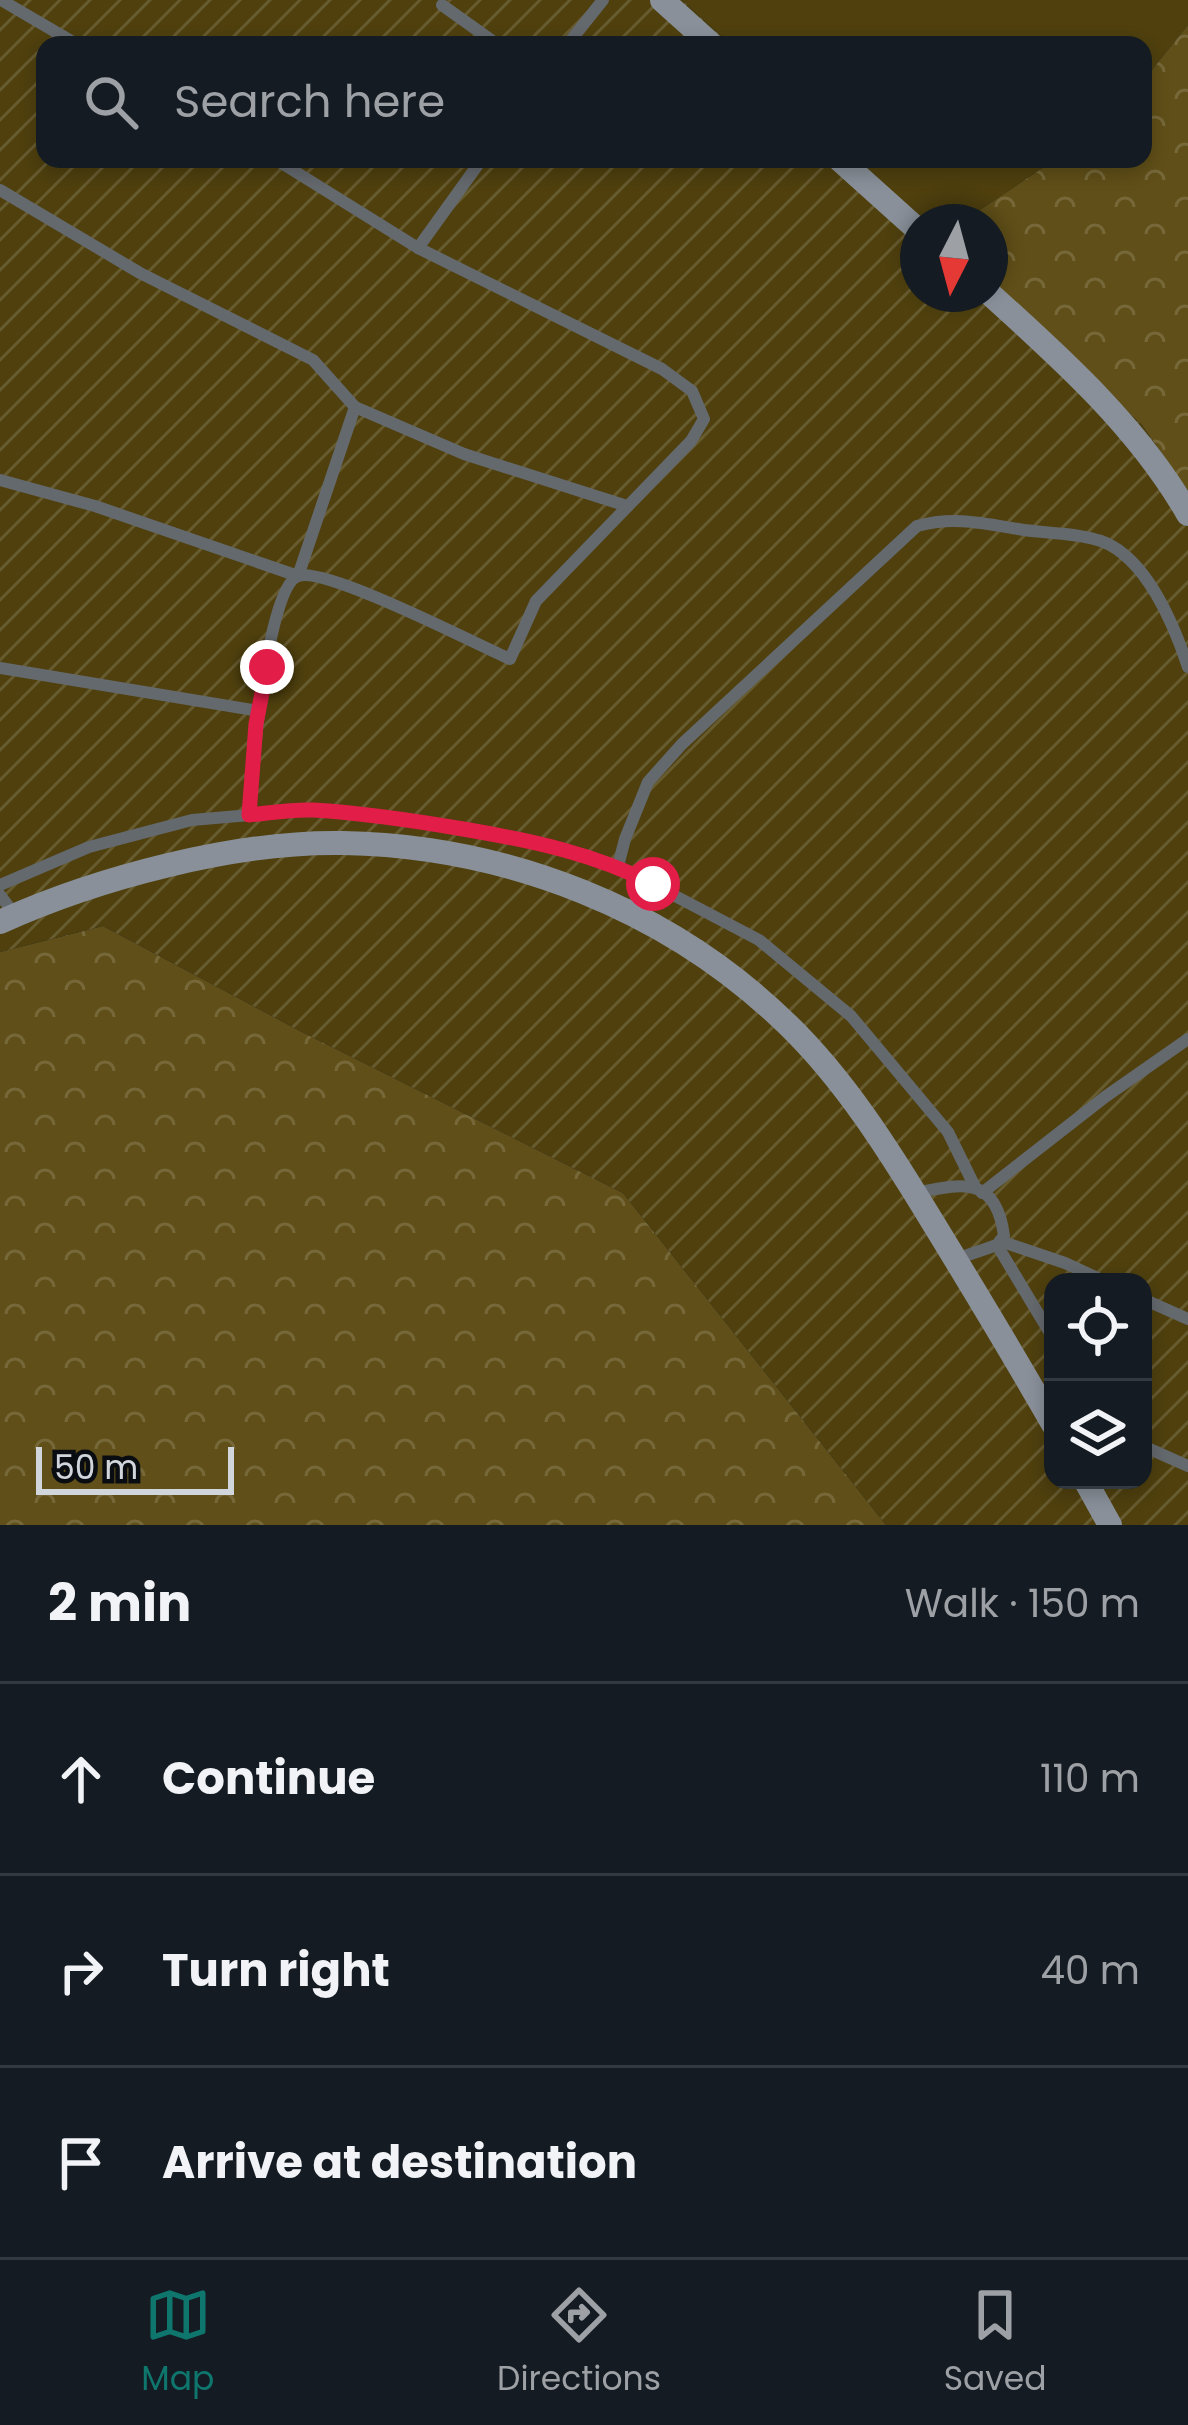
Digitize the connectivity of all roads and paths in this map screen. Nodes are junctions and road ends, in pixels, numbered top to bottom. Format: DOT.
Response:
graph roads {
  1 [pos="1,0"];
  2 [pos="603,0"];
  3 [pos="662,0"];
  4 [pos="442,5"];
  5 [pos="63,36"];
  6 [pos="485,36"];
  7 [pos="574,36"];
  8 [pos="702,36"];
  9 [pos="289,168"];
  10 [pos="476,168"];
  11 [pos="849,168"];
  12 [pos="0,190"];
  13 [pos="900,214"];
  14 [pos="418,248"];
  15 [pos="1008,311"];
  16 [pos="355,407"];
  17 [pos="0,480"];
  18 [pos="627,506"];
  19 [pos="1188,514"];
  20 [pos="298,576"];
  21 [pos="1188,667"];
  22 [pos="0,668"];
  23 [pos="259,711"];
  24 [pos="249,815"];
  25 [pos="618,866"];
  26 [pos="0,885"];
  27 [pos="5,911"];
  28 [pos="1188,1039"];
  29 [pos="979,1190"];
  30 [pos="915,1193"];
  31 [pos="999,1243"];
  32 [pos="956,1259"];
  33 [pos="1087,1273"];
  34 [pos="1152,1303"];
  35 [pos="1188,1319"];
  36 [pos="1044,1322"];
  37 [pos="1044,1409"];
  38 [pos="1152,1451"];
  39 [pos="1188,1466"];
  40 [pos="1090,1489"];
  41 [pos="1110,1525"];
  1 -- 5 [label="lane"];
  2 -- 7 [label="lane"];
  3 -- 8 [label="main road"];
  4 -- 6 [label="lane"];
  9 -- 14 [label="lane"];
  10 -- 14 [label="lane"];
  11 -- 13 [label="main road"];
  12 -- 16 [label="lane"];
  14 -- 18 [label="lane"];
  15 -- 19 [label="main road"];
  16 -- 18 [label="lane"];
  16 -- 20 [label="lane"];
  17 -- 20 [label="lane"];
  18 -- 20 [label="lane"];
  20 -- 23 [label="lane"];
  21 -- 25 [label="lane"];
  22 -- 23 [label="lane"];
  23 -- 24 [label="lane"];
  24 -- 25 [label="lane"];
  24 -- 26 [label="lane"];
  25 -- 29 [label="lane"];
  27 -- 30 [label="main road"];
  28 -- 29 [label="lane"];
  29 -- 30 [label="lane"];
  29 -- 31 [label="lane"];
  30 -- 32 [label="main road"];
  31 -- 32 [label="lane"];
  31 -- 33 [label="lane"];
  31 -- 36 [label="lane"];
  32 -- 37 [label="main road"];
  34 -- 35 [label="lane"];
  38 -- 39 [label="lane"];
  40 -- 41 [label="main road"];
}
